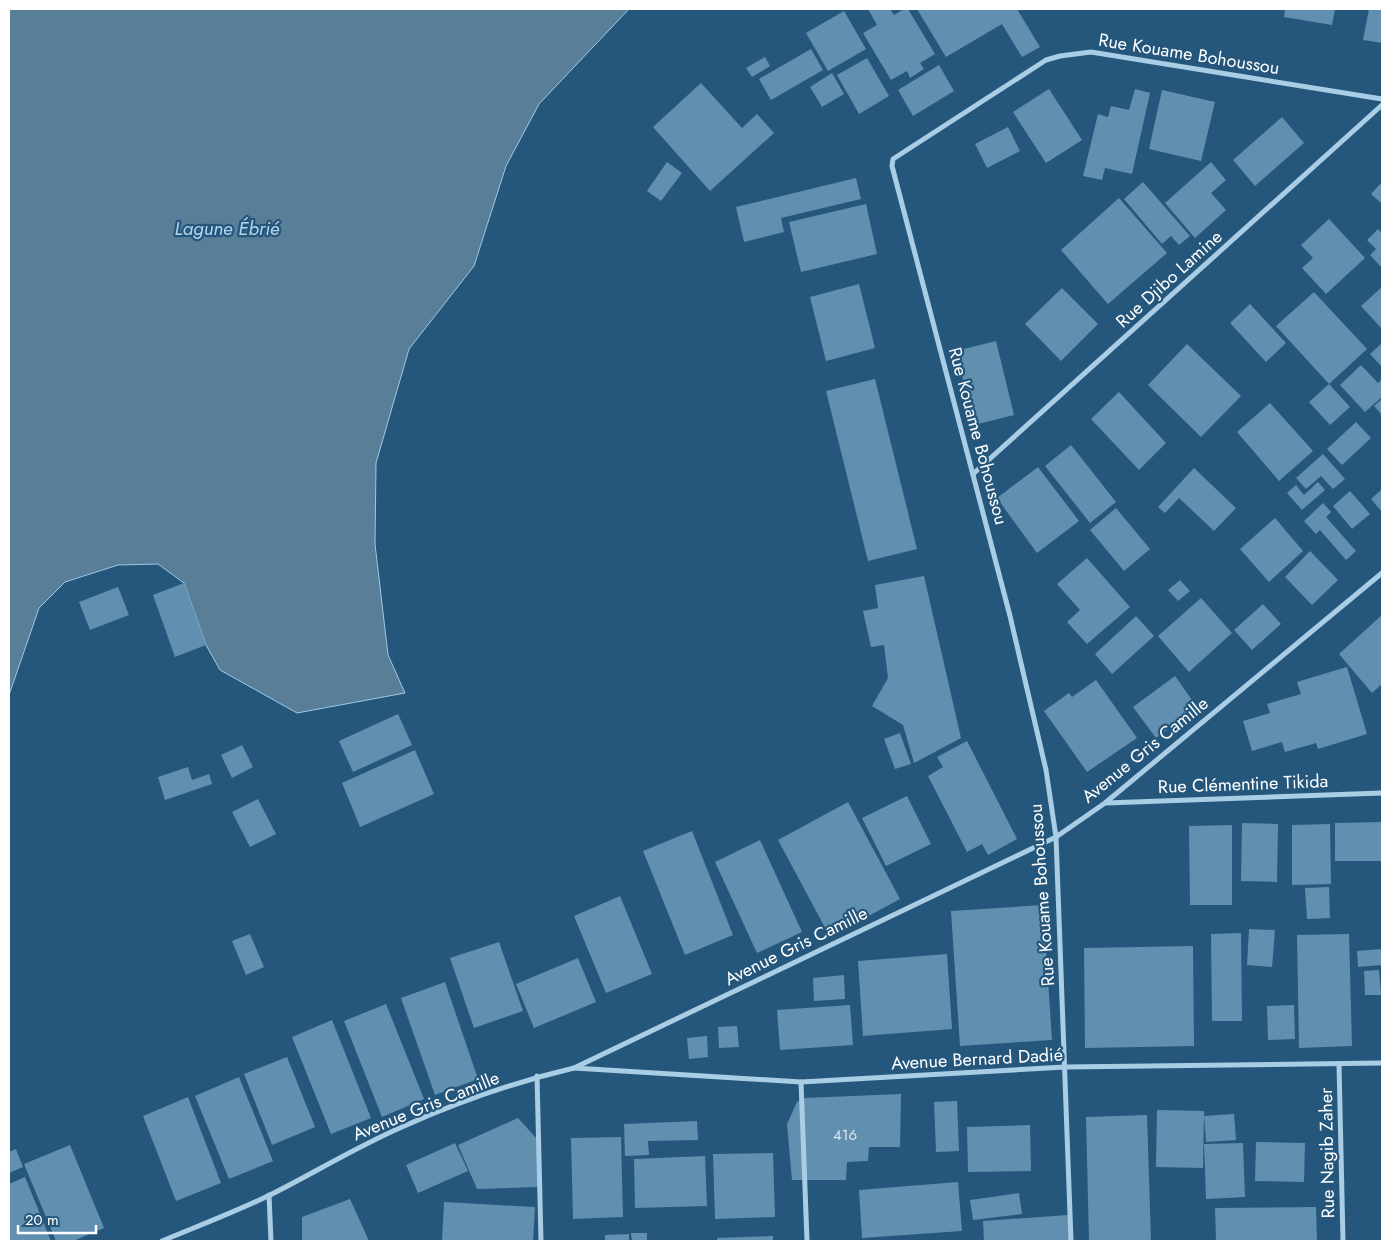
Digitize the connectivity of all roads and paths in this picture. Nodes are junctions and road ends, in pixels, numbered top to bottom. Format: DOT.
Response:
graph roads {
  1 [pos="1382,99"];
  2 [pos="1382,105"];
  3 [pos="974,474"];
  4 [pos="1382,573"];
  5 [pos="1382,794"];
  6 [pos="1105,803"];
  7 [pos="1056,837"];
  8 [pos="1382,1062"];
  9 [pos="1339,1064"];
  10 [pos="1065,1067"];
  11 [pos="574,1068"];
  12 [pos="537,1076"];
  13 [pos="801,1082"];
  14 [pos="269,1195"];
  15 [pos="162,1241"];
  16 [pos="271,1241"];
  17 [pos="541,1241"];
  18 [pos="807,1241"];
  19 [pos="1071,1241"];
  20 [pos="1343,1241"];
  1 -- 3 [label="street, Rue Kouame Bohoussou"];
  2 -- 3 [label="street, Rue Djibo Lamine"];
  3 -- 7 [label="street, Rue Kouame Bohoussou"];
  4 -- 6 [label="street, Avenue Gris Camille"];
  5 -- 6 [label="street, Rue Clémentine Tikida"];
  6 -- 7 [label="street, Avenue Gris Camille"];
  7 -- 10 [label="street, Rue Kouame Bohoussou"];
  7 -- 11 [label="street, Avenue Gris Camille"];
  8 -- 9 [label="street, Avenue Bernard Dadié"];
  9 -- 10 [label="street, Avenue Bernard Dadié"];
  9 -- 20 [label="street, Rue Nagib Zaher"];
  10 -- 13 [label="street, Avenue Bernard Dadié"];
  10 -- 19 [label="street, Rue Kouame Bohoussou"];
  11 -- 12 [label="street, Avenue Gris Camille"];
  11 -- 13 [label="street, Avenue Bernard Dadié"];
  12 -- 14 [label="street, Avenue Gris Camille"];
  12 -- 17 [label="street"];
  13 -- 18 [label="street"];
  14 -- 15 [label="street, Avenue Gris Camille"];
  14 -- 16 [label="street"];
}
